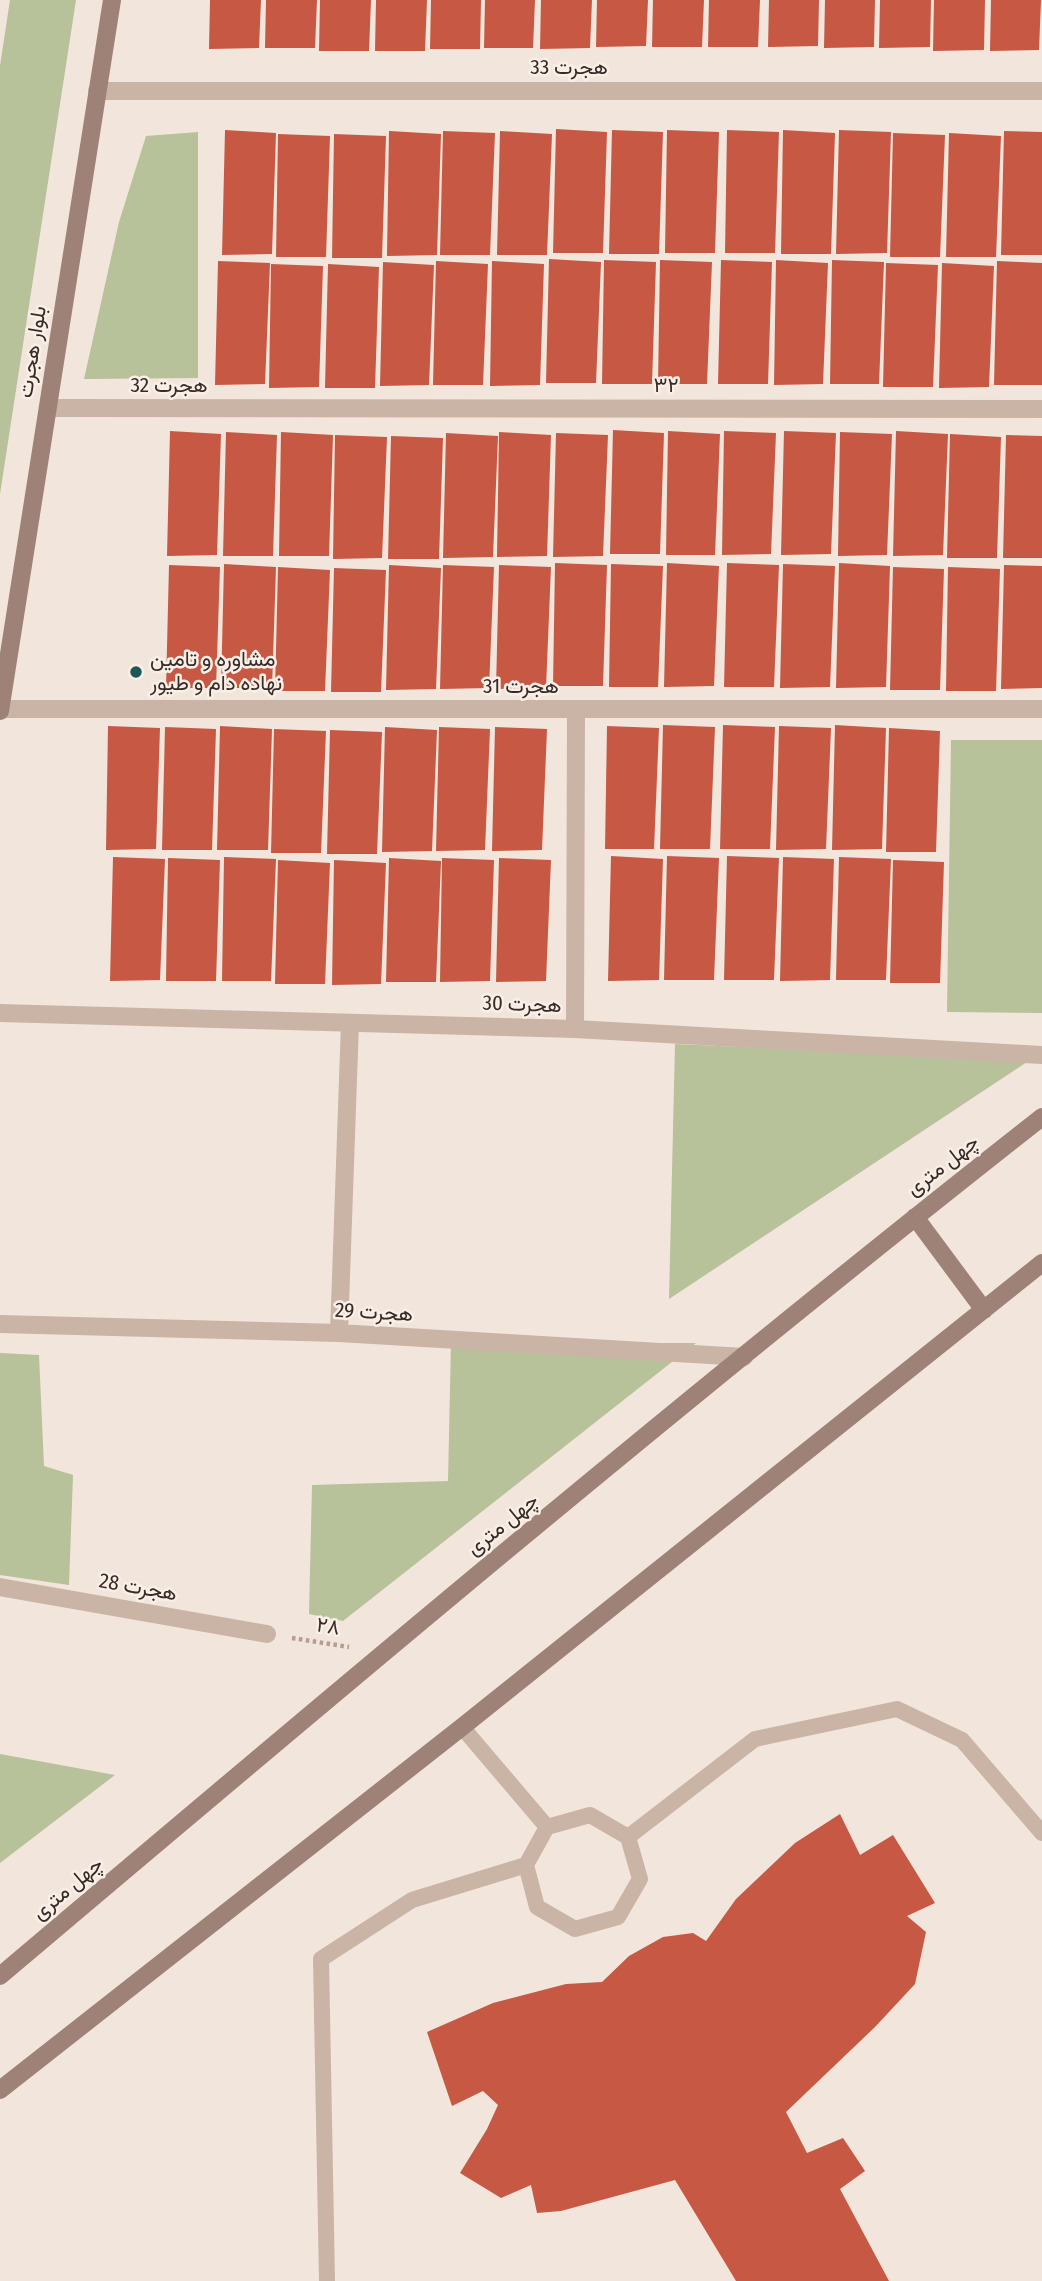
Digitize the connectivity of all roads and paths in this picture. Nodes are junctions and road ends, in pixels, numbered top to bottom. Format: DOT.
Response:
graph roads {
  1 [pos="112,0"];
  2 [pos="97,90"];
  3 [pos="1042,91"];
  4 [pos="48,408"];
  5 [pos="291,408"];
  6 [pos="1042,409"];
  7 [pos="576,709"];
  8 [pos="1042,709"];
  9 [pos="0,710"];
  10 [pos="0,1013"];
  11 [pos="350,1023"];
  12 [pos="575,1029"];
  13 [pos="1042,1055"];
  14 [pos="1042,1117"];
  15 [pos="915,1217"];
  16 [pos="1042,1263"];
  17 [pos="984,1310"];
  18 [pos="0,1324"];
  19 [pos="339,1334"];
  20 [pos="744,1357"];
  21 [pos="0,1587"];
  22 [pos="267,1634"];
  23 [pos="383,1652"];
  24 [pos="461,1727"];
  25 [pos="547,1827"];
  26 [pos="1042,1833"];
  27 [pos="628,1837"];
  28 [pos="526,1865"];
  29 [pos="0,1976"];
  30 [pos="0,2090"];
  31 [pos="327,2281"];
  1 -- 2 [label="main road, بلوار هجرت"];
  2 -- 3 [label="street, هجرت 33"];
  2 -- 4 [label="main road, بلوار هجرت"];
  4 -- 5 [label="street, هجرت 32"];
  4 -- 9 [label="main road, بلوار هجرت"];
  5 -- 6 [label="street, ۳۲"];
  7 -- 8 [label="street, هجرت 31"];
  7 -- 9 [label="street, هجرت 31"];
  7 -- 12 [label="street"];
  10 -- 11 [label="street, هجرت 30"];
  11 -- 12 [label="street, هجرت 30"];
  11 -- 19 [label="street"];
  12 -- 13 [label="street, هجرت 30"];
  14 -- 15 [label="main road, چهل متری"];
  15 -- 17 [label="main road"];
  15 -- 20 [label="main road, چهل متری"];
  16 -- 17 [label="main road"];
  17 -- 24 [label="main road"];
  18 -- 19 [label="street, هجرت 29"];
  19 -- 20 [label="street, هجرت 29"];
  20 -- 23 [label="main road, چهل متری"];
  21 -- 22 [label="street, هجرت 28"];
  22 -- 23 [label="path, ۲۸"];
  23 -- 29 [label="main road, چهل متری"];
  24 -- 25 [label="lane"];
  24 -- 30 [label="main road"];
  25 -- 27 [label="lane"];
  25 -- 28 [label="lane"];
  26 -- 27 [label="lane"];
  27 -- 28 [label="lane"];
  28 -- 31 [label="lane"];
}
